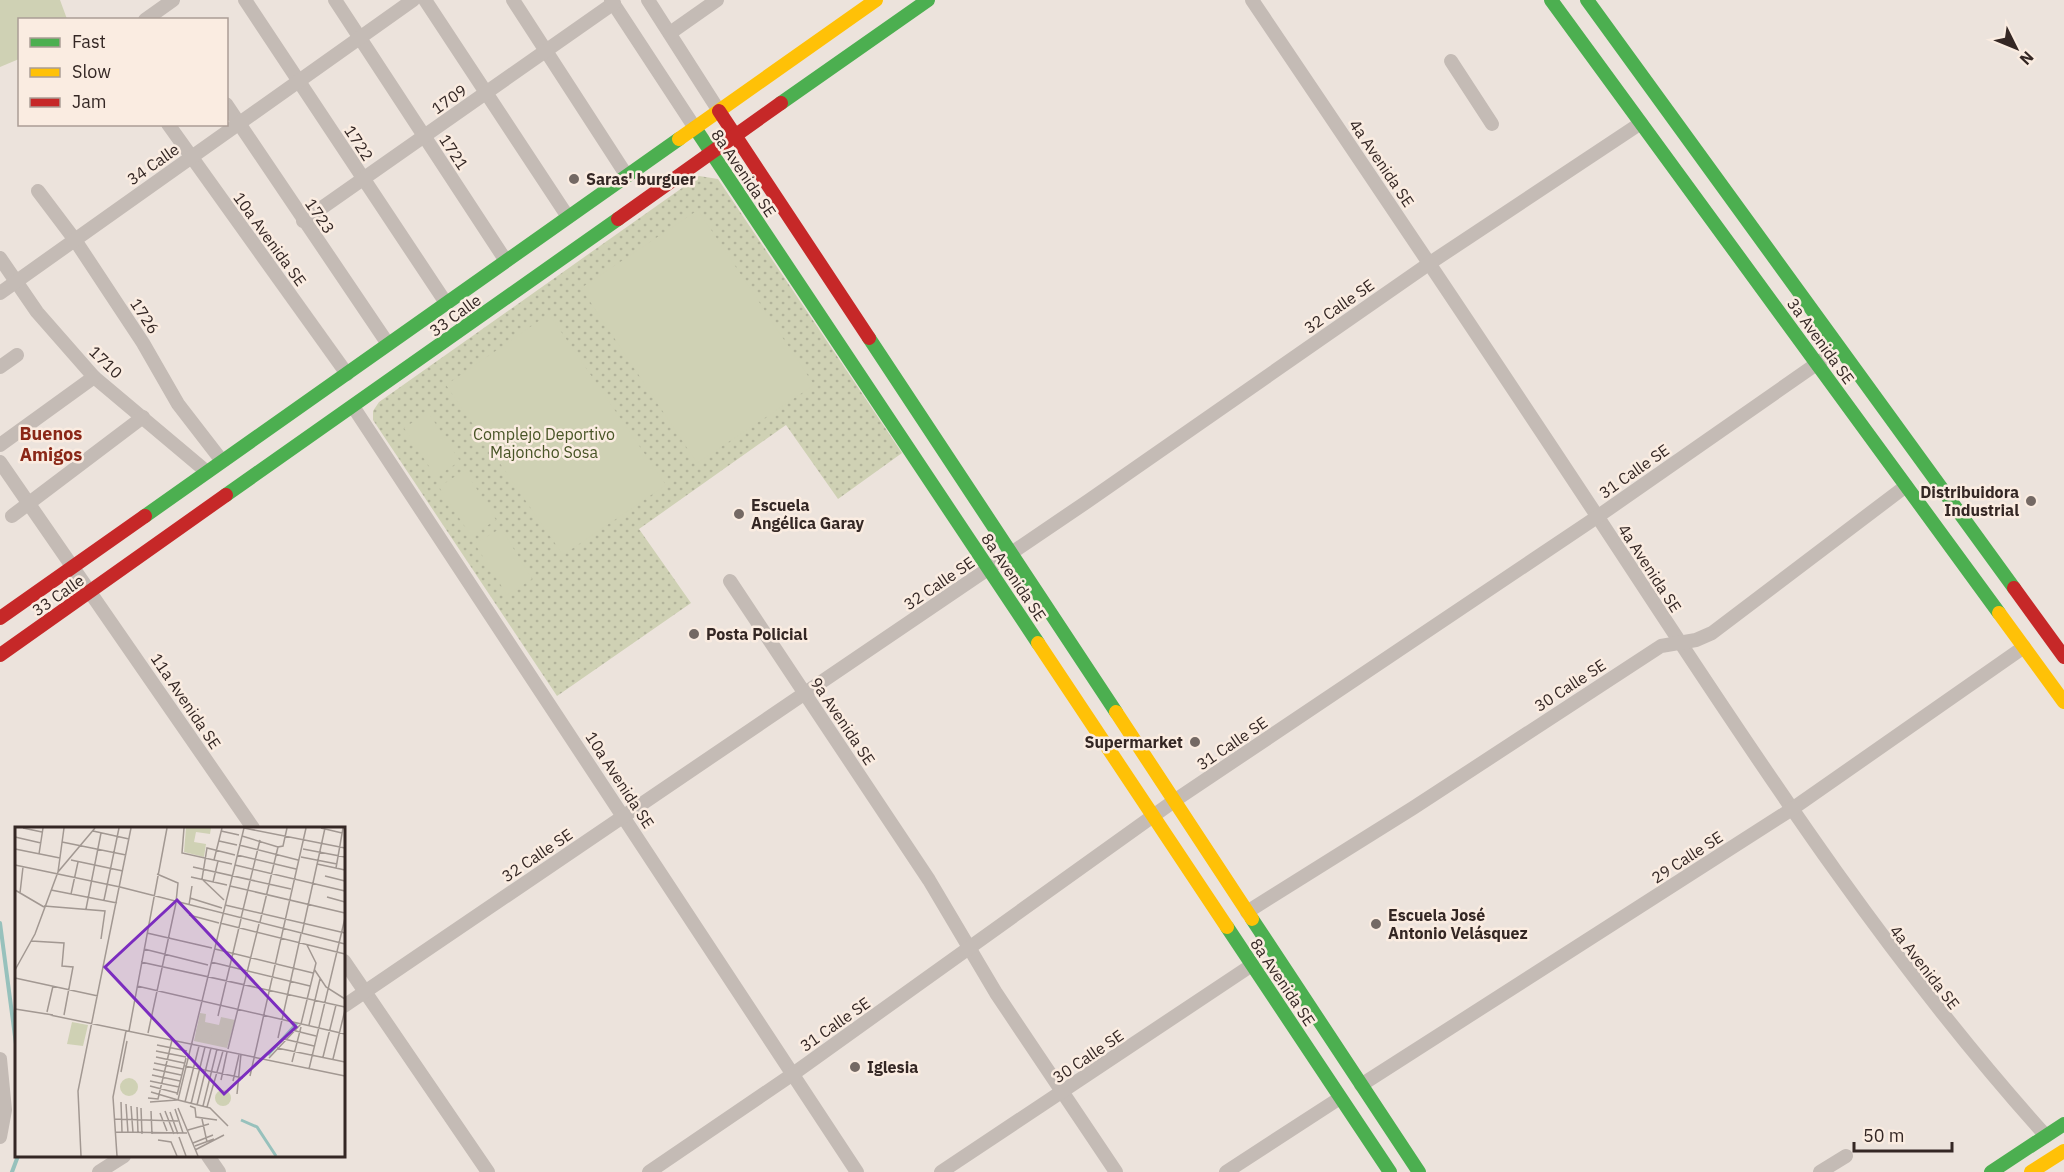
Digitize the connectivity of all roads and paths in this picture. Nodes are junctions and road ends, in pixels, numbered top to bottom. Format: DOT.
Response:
graph roads {
  1 [pos="245,0"];
  2 [pos="335,0"];
  3 [pos="413,0"];
  4 [pos="425,0"];
  5 [pos="513,0"];
  6 [pos="648,0"];
  7 [pos="717,0"];
  8 [pos="876,0"];
  9 [pos="928,0"];
  10 [pos="1252,0"];
  11 [pos="1551,0"];
  12 [pos="1587,0"];
  13 [pos="165,2"];
  14 [pos="612,2"];
  15 [pos="147,18"];
  16 [pos="170,18"];
  17 [pos="670,33"];
  18 [pos="360,38"];
  19 [pos="546,51"];
  20 [pos="1451,61"];
  21 [pos="298,81"];
  22 [pos="486,93"];
  23 [pos="228,107"];
  24 [pos="719,111"];
  25 [pos="239,123"];
  26 [pos="1641,123"];
  27 [pos="1492,124"];
  28 [pos="169,126"];
  29 [pos="695,128"];
  30 [pos="424,136"];
  31 [pos="735,136"];
  32 [pos="711,152"];
  33 [pos="191,158"];
  34 [pos="627,176"];
  35 [pos="363,180"];
  36 [pos="38,191"];
  37 [pos="568,217"];
  38 [pos="303,221"];
  39 [pos="75,240"];
  40 [pos="0,258"];
  41 [pos="506,261"];
  42 [pos="1430,263"];
  43 [pos="16,282"];
  44 [pos="0,293"];
  45 [pos="446,303"];
  46 [pos="388,344"];
  47 [pos="1838,349"];
  48 [pos="17,355"];
  49 [pos="1817,363"];
  50 [pos="0,367"];
  51 [pos="347,374"];
  52 [pos="94,377"];
  53 [pos="354,408"];
  54 [pos="143,417"];
  55 [pos="0,445"];
  56 [pos="0,462"];
  57 [pos="222,462"];
  58 [pos="207,472"];
  59 [pos="1906,486"];
  60 [pos="28,502"];
  61 [pos="12,516"];
  62 [pos="1597,517"];
  63 [pos="1011,554"];
  64 [pos="73,567"];
  65 [pos="988,569"];
  66 [pos="730,581"];
  67 [pos="92,592"];
  68 [pos="0,618"];
  69 [pos="1678,643"];
  70 [pos="2024,647"];
  71 [pos="0,655"];
  72 [pos="2064,657"];
  73 [pos="805,694"];
  74 [pos="2064,702"];
  75 [pos="1174,801"];
  76 [pos="1792,809"];
  77 [pos="624,816"];
  78 [pos="1153,816"];
  79 [pos="252,827"];
  80 [pos="1247,912"];
  81 [pos="969,949"];
  82 [pos="345,962"];
  83 [pos="1252,965"];
  84 [pos="365,992"];
  85 [pos="345,1005"];
  86 [pos="0,1059"];
  87 [pos="793,1074"];
  88 [pos="1361,1085"];
  89 [pos="1062,1093"];
  90 [pos="1340,1098"];
  91 [pos="2,1111"];
  92 [pos="2064,1124"];
  93 [pos="2046,1136"];
  94 [pos="0,1137"];
  95 [pos="2064,1150"];
  96 [pos="1846,1156"];
  97 [pos="121,1157"];
  98 [pos="208,1157"];
  99 [pos="99,1172"];
  100 [pos="219,1172"];
  101 [pos="488,1172"];
  102 [pos="649,1172"];
  103 [pos="857,1172"];
  104 [pos="941,1172"];
  105 [pos="1116,1172"];
  106 [pos="1226,1172"];
  107 [pos="1390,1172"];
  108 [pos="1419,1172"];
  109 [pos="1820,1172"];
  110 [pos="1991,1172"];
  111 [pos="2031,1172"];
  1 -- 21 [label="street, 1722"];
  2 -- 18 [label="street, 1721"];
  3 -- 18 [label="street, 34 Calle"];
  4 -- 22 [label="street"];
  5 -- 19 [label="street"];
  6 -- 17 [label="street, 8a Avenida SE"];
  7 -- 17 [label="street"];
  8 -- 24 [label="main road, 33 Calle"];
  9 -- 31 [label="main road, 33 Calle"];
  10 -- 42 [label="street, 4a Avenida SE"];
  11 -- 26 [label="main road, 3a Avenida SE"];
  12 -- 47 [label="main road, 3a Avenida SE"];
  13 -- 15 [label="street"];
  13 -- 16 [label="street"];
  14 -- 19 [label="street, 1709"];
  14 -- 29 [label="street, 8a Avenida SE"];
  17 -- 24 [label="street, 8a Avenida SE"];
  18 -- 21 [label="street, 34 Calle"];
  18 -- 30 [label="street, 1721"];
  19 -- 22 [label="street, 1709"];
  19 -- 34 [label="street"];
  20 -- 27 [label="street"];
  21 -- 25 [label="street, 34 Calle"];
  21 -- 35 [label="street, 1722"];
  22 -- 30 [label="street, 1709"];
  22 -- 37 [label="street"];
  23 -- 25 [label="street, 1723"];
  24 -- 29 [label="main road, 33 Calle"];
  24 -- 31 [label="main road, 8a Avenida SE"];
  25 -- 33 [label="street, 34 Calle"];
  25 -- 38 [label="street, 1723"];
  26 -- 42 [label="street, 32 Calle SE"];
  26 -- 49 [label="main road, 3a Avenida SE"];
  28 -- 33 [label="street, 10a Avenida SE"];
  29 -- 32 [label="main road, 8a Avenida SE"];
  29 -- 34 [label="main road, 33 Calle"];
  30 -- 35 [label="street, 1709"];
  30 -- 41 [label="street, 1721"];
  31 -- 32 [label="main road, 33 Calle"];
  31 -- 63 [label="main road, 8a Avenida SE"];
  32 -- 53 [label="main road, 33 Calle"];
  32 -- 65 [label="main road, 8a Avenida SE"];
  33 -- 39 [label="street, 34 Calle"];
  33 -- 51 [label="street, 10a Avenida SE"];
  34 -- 37 [label="main road, 33 Calle"];
  35 -- 38 [label="street, 1709"];
  35 -- 45 [label="street, 1722"];
  36 -- 39 [label="street, 1726"];
  37 -- 41 [label="main road, 33 Calle"];
  38 -- 46 [label="street, 1723"];
  39 -- 43 [label="street, 34 Calle"];
  39 -- 57 [label="street, 1726"];
  40 -- 43 [label="street, 1710"];
  41 -- 45 [label="main road, 33 Calle"];
  42 -- 62 [label="street, 4a Avenida SE"];
  42 -- 63 [label="street, 32 Calle SE"];
  43 -- 44 [label="street, 34 Calle"];
  43 -- 52 [label="street, 1710"];
  45 -- 46 [label="main road, 33 Calle"];
  46 -- 51 [label="main road, 33 Calle"];
  47 -- 49 [label="street, 31 Calle SE"];
  47 -- 72 [label="main road, 3a Avenida SE"];
  48 -- 50 [label="street"];
  49 -- 59 [label="main road, 3a Avenida SE"];
  49 -- 62 [label="street, 31 Calle SE"];
  51 -- 57 [label="main road, 33 Calle"];
  52 -- 54 [label="street, 1710"];
  52 -- 55 [label="street"];
  53 -- 67 [label="main road, 33 Calle"];
  53 -- 77 [label="street, 10a Avenida SE"];
  54 -- 58 [label="street, 1710"];
  54 -- 60 [label="street"];
  56 -- 60 [label="street, 11a Avenida SE"];
  57 -- 58 [label="main road, 33 Calle"];
  58 -- 64 [label="main road, 33 Calle"];
  59 -- 69 [label="street, 30 Calle SE"];
  59 -- 70 [label="main road, 3a Avenida SE"];
  60 -- 61 [label="street"];
  60 -- 64 [label="street, 11a Avenida SE"];
  62 -- 69 [label="street, 4a Avenida SE"];
  62 -- 75 [label="street, 31 Calle SE"];
  63 -- 65 [label="street, 32 Calle SE"];
  63 -- 75 [label="main road, 8a Avenida SE"];
  64 -- 67 [label="street, 11a Avenida SE"];
  64 -- 68 [label="main road, 33 Calle"];
  65 -- 73 [label="street, 32 Calle SE"];
  65 -- 78 [label="main road, 8a Avenida SE"];
  66 -- 73 [label="street, 9a Avenida SE"];
  67 -- 71 [label="main road, 33 Calle"];
  67 -- 79 [label="street, 11a Avenida SE"];
  69 -- 76 [label="street, 4a Avenida SE"];
  69 -- 80 [label="street, 30 Calle SE"];
  70 -- 74 [label="main road, 3a Avenida SE"];
  70 -- 76 [label="street, 29 Calle SE"];
  73 -- 77 [label="street, 32 Calle SE"];
  73 -- 81 [label="street, 9a Avenida SE"];
  75 -- 78 [label="street, 31 Calle SE"];
  75 -- 80 [label="main road, 8a Avenida SE"];
  76 -- 88 [label="street, 29 Calle SE"];
  76 -- 93 [label="street, 4a Avenida SE"];
  77 -- 84 [label="street, 32 Calle SE"];
  77 -- 87 [label="street, 10a Avenida SE"];
  78 -- 81 [label="street, 31 Calle SE"];
  78 -- 83 [label="main road, 8a Avenida SE"];
  80 -- 88 [label="main road, 8a Avenida SE"];
  81 -- 87 [label="street, 31 Calle SE"];
  81 -- 89 [label="street"];
  82 -- 84 [label="street"];
  83 -- 89 [label="street, 30 Calle SE"];
  83 -- 90 [label="main road, 8a Avenida SE"];
  84 -- 85 [label="street, 32 Calle SE"];
  84 -- 101 [label="street"];
  86 -- 91 [label="street"];
  87 -- 102 [label="street, 31 Calle SE"];
  87 -- 103 [label="street, 10a Avenida SE"];
  88 -- 108 [label="main road, 8a Avenida SE"];
  89 -- 104 [label="street, 30 Calle SE"];
  89 -- 105 [label="street"];
  90 -- 106 [label="street"];
  90 -- 107 [label="main road, 8a Avenida SE"];
  91 -- 94 [label="street"];
  92 -- 93 [label="main road"];
  93 -- 110 [label="main road"];
  95 -- 111 [label="main road"];
  96 -- 109 [label="street"];
  97 -- 99 [label="street"];
  98 -- 100 [label="street"];
}
